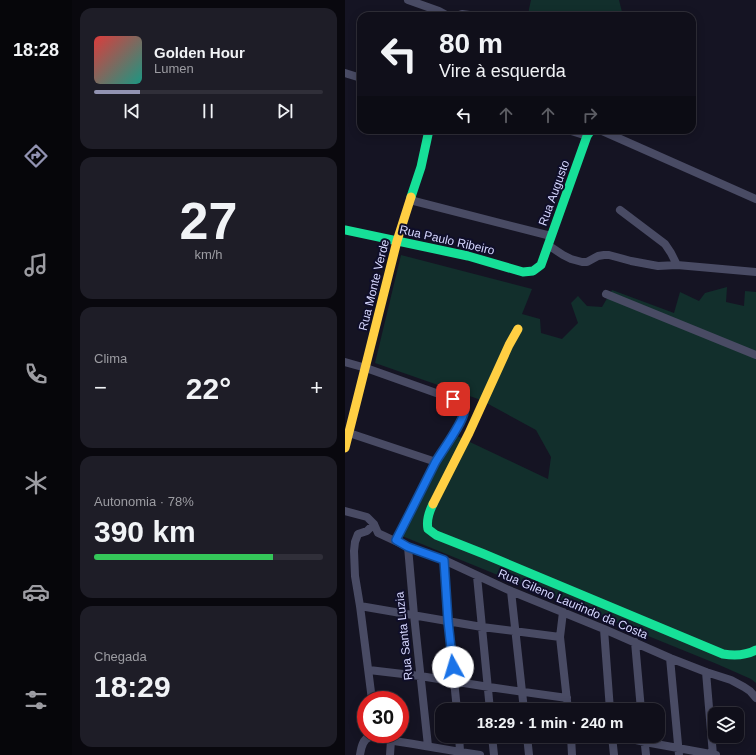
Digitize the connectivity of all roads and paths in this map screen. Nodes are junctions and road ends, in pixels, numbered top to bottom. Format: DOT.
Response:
graph roads {
  1 [pos="408,0"];
  2 [pos="429,3"];
  3 [pos="441,12"];
  4 [pos="345,73"];
  5 [pos="357,77"];
  6 [pos="428,134"];
  7 [pos="589,134"];
  8 [pos="609,134"];
  9 [pos="756,199"];
  10 [pos="410,200"];
  11 [pos="620,210"];
  12 [pos="345,230"];
  13 [pos="551,236"];
  14 [pos="397,241"];
  15 [pos="547,245"];
  16 [pos="541,265"];
  17 [pos="677,265"];
  18 [pos="756,272"];
  19 [pos="606,294"];
  20 [pos="518,329"];
  21 [pos="756,355"];
  22 [pos="345,362"];
  23 [pos="366,368"];
  24 [pos="458,427"];
  25 [pos="349,433"];
  26 [pos="469,433"];
  27 [pos="345,448"];
  28 [pos="436,462"];
  29 [pos="345,511"];
  30 [pos="374,524"];
  31 [pos="396,540"];
  32 [pos="408,547"];
  33 [pos="444,560"];
  34 [pos="477,576"];
  35 [pos="511,591"];
  36 [pos="360,606"];
  37 [pos="563,612"];
  38 [pos="414,615"];
  39 [pos="448,621"];
  40 [pos="482,627"];
  41 [pos="604,629"];
  42 [pos="515,632"];
  43 [pos="560,637"];
  44 [pos="635,642"];
  45 [pos="756,650"];
  46 [pos="670,658"];
  47 [pos="369,670"];
  48 [pos="706,672"];
  49 [pos="420,676"];
  50 [pos="454,682"];
  51 [pos="489,687"];
  52 [pos="371,691"];
  53 [pos="522,691"];
  54 [pos="567,698"];
  55 [pos="756,698"];
  56 [pos="456,703"];
  57 [pos="490,703"];
  58 [pos="523,703"];
  59 [pos="567,703"];
  60 [pos="609,703"];
  61 [pos="640,703"];
  62 [pos="362,743"];
  63 [pos="391,743"];
  64 [pos="404,743"];
  65 [pos="459,743"];
  66 [pos="493,743"];
  67 [pos="528,743"];
  68 [pos="572,743"];
  69 [pos="613,743"];
  70 [pos="644,743"];
  71 [pos="655,743"];
  72 [pos="431,749"];
  73 [pos="460,751"];
  74 [pos="679,752"];
  75 [pos="360,755"];
  76 [pos="390,755"];
  77 [pos="479,755"];
  78 [pos="494,755"];
  79 [pos="529,755"];
  80 [pos="573,755"];
  81 [pos="614,755"];
  82 [pos="646,755"];
  83 [pos="714,755"];
  1 -- 2 [label="street"];
  2 -- 3 [label="street"];
  4 -- 5 [label="street"];
  6 -- 10 [label="street, Rua Monte Verde"];
  7 -- 13 [label="street, Rua Augusto"];
  8 -- 9 [label="street"];
  10 -- 13 [label="street"];
  10 -- 14 [label="street, Rua Monte Verde"];
  11 -- 17 [label="street"];
  12 -- 14 [label="street, Rua Paulo Ribeiro"];
  13 -- 15 [label="street, Rua Augusto"];
  14 -- 16 [label="street, Rua Paulo Ribeiro"];
  14 -- 23 [label="street, Rua Monte Verde"];
  15 -- 16 [label="street, Rua Augusto"];
  15 -- 17 [label="street"];
  17 -- 18 [label="street"];
  19 -- 21 [label="street"];
  20 -- 26 [label="street"];
  22 -- 23 [label="street"];
  23 -- 24 [label="street"];
  23 -- 25 [label="street, Rua Monte Verde"];
  24 -- 26 [label="street"];
  24 -- 28 [label="street"];
  25 -- 27 [label="street, Rua Monte Verde"];
  25 -- 28 [label="street"];
  26 -- 45 [label="street"];
  28 -- 31 [label="street"];
  29 -- 30 [label="street"];
  30 -- 31 [label="street, Rua Gileno Laurindo da Costa"];
  30 -- 36 [label="street"];
  31 -- 32 [label="street, Rua Gileno Laurindo da Costa"];
  32 -- 33 [label="street, Rua Gileno Laurindo da Costa"];
  32 -- 38 [label="street, Rua Santa Luzia"];
  33 -- 34 [label="street, Rua Gileno Laurindo da Costa"];
  33 -- 39 [label="street"];
  34 -- 35 [label="street, Rua Gileno Laurindo da Costa"];
  34 -- 40 [label="street"];
  35 -- 37 [label="street, Rua Gileno Laurindo da Costa"];
  35 -- 42 [label="street"];
  36 -- 38 [label="street"];
  36 -- 47 [label="street"];
  37 -- 41 [label="street, Rua Gileno Laurindo da Costa"];
  37 -- 43 [label="street"];
  38 -- 39 [label="street"];
  38 -- 49 [label="street, Rua Santa Luzia"];
  39 -- 40 [label="street"];
  39 -- 50 [label="street"];
  40 -- 42 [label="street"];
  40 -- 51 [label="street"];
  41 -- 44 [label="street, Rua Gileno Laurindo da Costa"];
  41 -- 60 [label="street"];
  42 -- 43 [label="street"];
  42 -- 53 [label="street"];
  43 -- 54 [label="street"];
  44 -- 46 [label="street, Rua Gileno Laurindo da Costa"];
  44 -- 61 [label="street"];
  46 -- 48 [label="street, Rua Gileno Laurindo da Costa"];
  46 -- 74 [label="street"];
  47 -- 49 [label="street"];
  47 -- 52 [label="street"];
  48 -- 55 [label="street, Rua Gileno Laurindo da Costa"];
  48 -- 83 [label="street"];
  49 -- 50 [label="street"];
  49 -- 72 [label="street, Rua Santa Luzia"];
  50 -- 51 [label="street"];
  50 -- 56 [label="street"];
  51 -- 53 [label="street"];
  51 -- 57 [label="street"];
  53 -- 54 [label="street"];
  53 -- 58 [label="street"];
  54 -- 59 [label="street"];
  62 -- 75 [label="street"];
  63 -- 76 [label="street"];
  64 -- 72 [label="street"];
  65 -- 73 [label="street"];
  66 -- 78 [label="street"];
  67 -- 79 [label="street"];
  68 -- 80 [label="street"];
  69 -- 81 [label="street"];
  70 -- 82 [label="street"];
  71 -- 74 [label="street"];
  72 -- 73 [label="street"];
  73 -- 77 [label="street"];
  74 -- 83 [label="street"];
}
